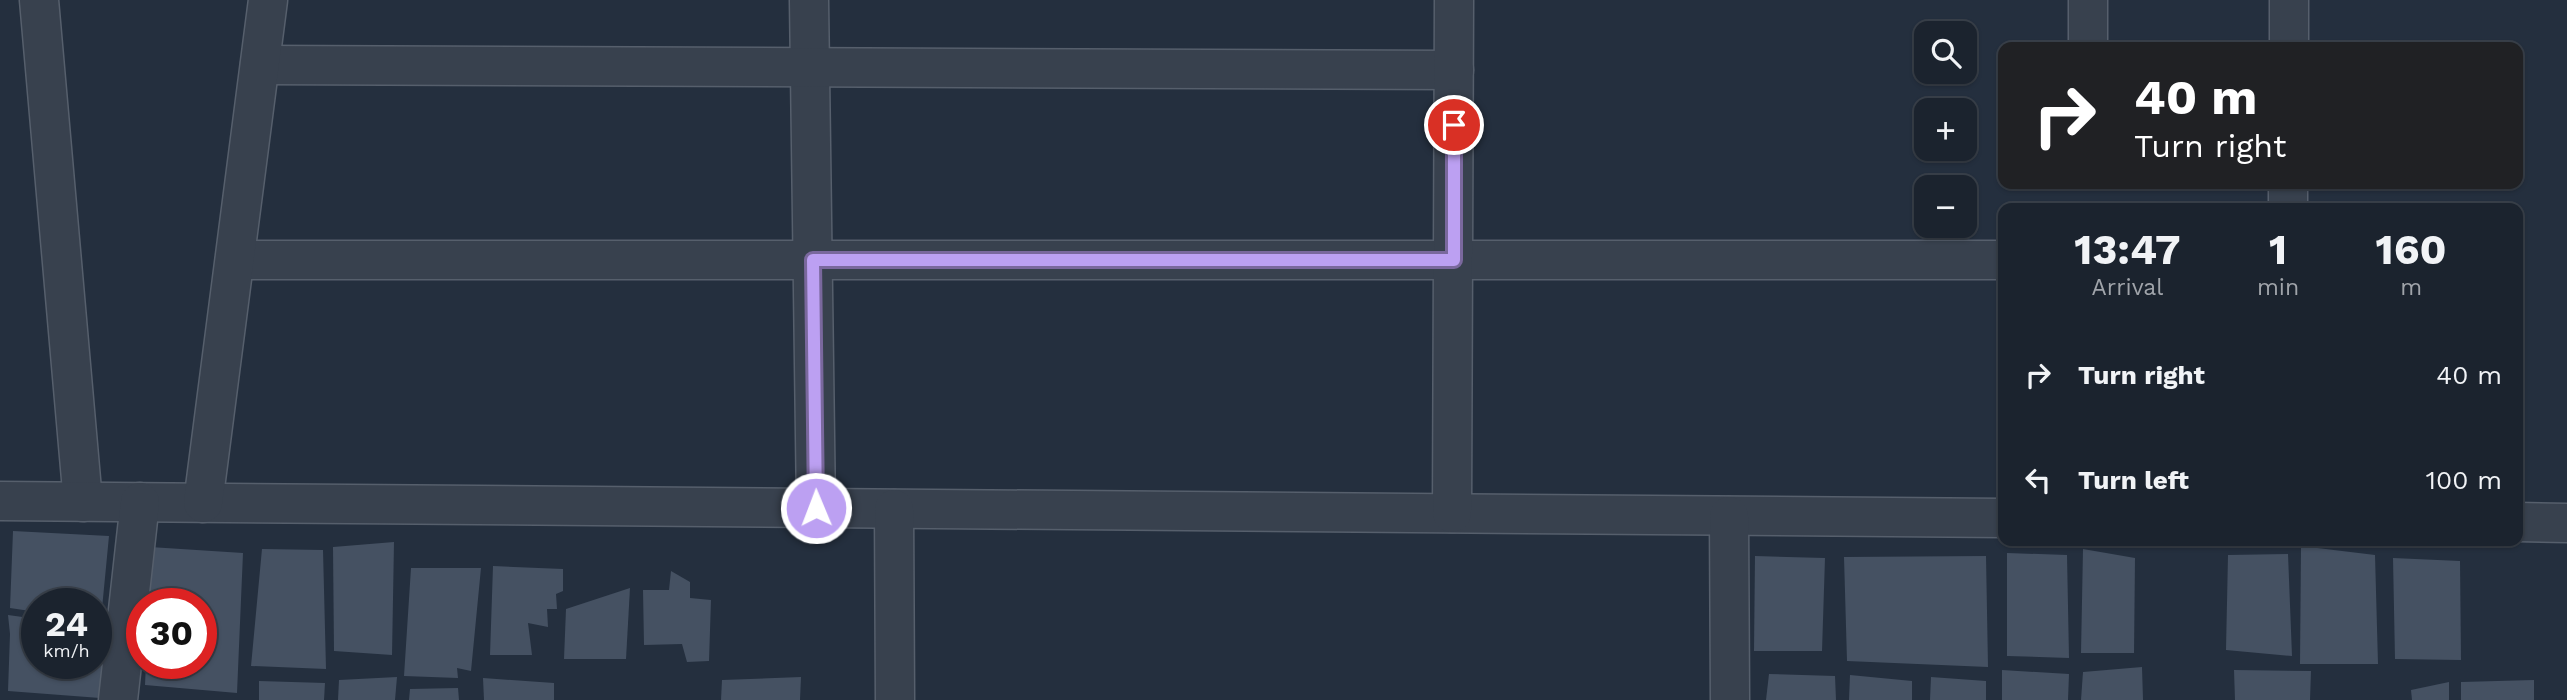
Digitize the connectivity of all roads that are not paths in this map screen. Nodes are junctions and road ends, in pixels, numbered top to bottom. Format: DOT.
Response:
graph roads {
  1 [pos="39,0"];
  2 [pos="268,0"];
  3 [pos="809,0"];
  4 [pos="1454,0"];
  5 [pos="2088,0"];
  6 [pos="2289,0"];
  7 [pos="2088,42"];
  8 [pos="2288,42"];
  9 [pos="260,65"];
  10 [pos="810,68"];
  11 [pos="1454,70"];
  12 [pos="235,260"];
  13 [pos="813,260"];
  14 [pos="1454,260"];
  15 [pos="1998,260"];
  16 [pos="0,501"];
  17 [pos="83,502"];
  18 [pos="140,502"];
  19 [pos="203,503"];
  20 [pos="816,508"];
  21 [pos="894,509"];
  22 [pos="1452,513"];
  23 [pos="1728,516"];
  24 [pos="1998,518"];
  25 [pos="2523,522"];
  26 [pos="2567,523"];
  27 [pos="118,700"];
  28 [pos="895,700"];
  29 [pos="1730,700"];
  1 -- 17 [label="street"];
  2 -- 9 [label="street"];
  3 -- 10 [label="street"];
  4 -- 11 [label="street"];
  5 -- 7 [label="street"];
  6 -- 8 [label="street"];
  9 -- 10 [label="street"];
  9 -- 12 [label="street"];
  10 -- 11 [label="street"];
  10 -- 13 [label="street"];
  11 -- 14 [label="street"];
  12 -- 13 [label="street"];
  12 -- 19 [label="street"];
  13 -- 14 [label="street"];
  13 -- 20 [label="street"];
  14 -- 15 [label="street"];
  14 -- 22 [label="street"];
  16 -- 17 [label="street"];
  17 -- 18 [label="street"];
  18 -- 19 [label="street"];
  18 -- 27 [label="street"];
  19 -- 20 [label="street"];
  20 -- 21 [label="street"];
  21 -- 22 [label="street"];
  21 -- 28 [label="street"];
  22 -- 23 [label="street"];
  23 -- 24 [label="street"];
  23 -- 29 [label="street"];
  25 -- 26 [label="street"];
}
